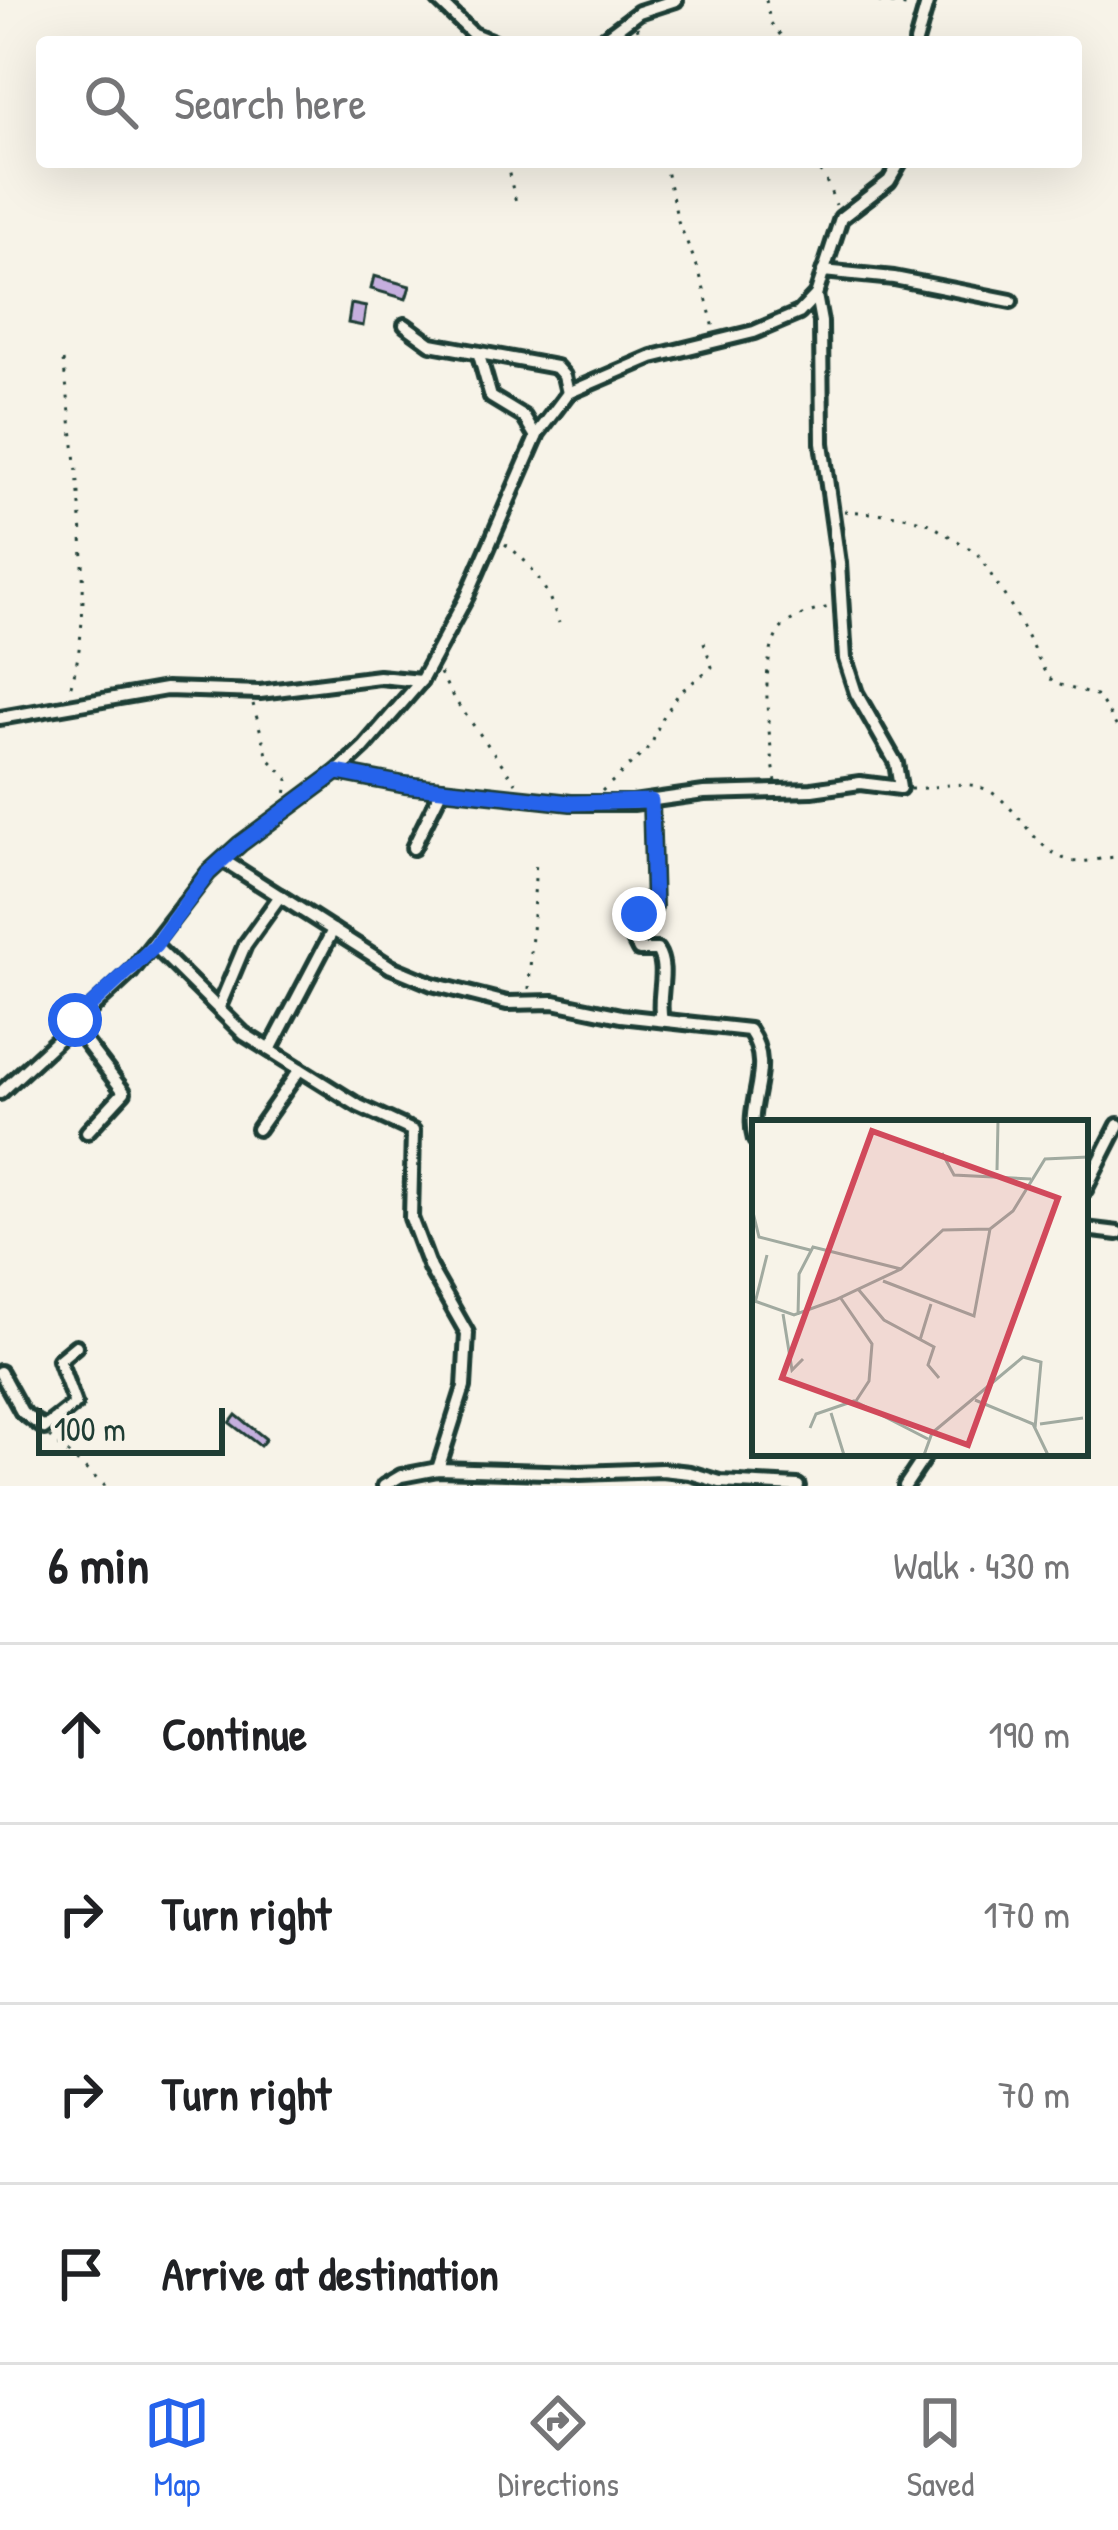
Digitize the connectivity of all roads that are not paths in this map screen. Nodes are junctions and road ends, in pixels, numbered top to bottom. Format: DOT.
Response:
graph roads {
  1 [pos="438,0"];
  2 [pos="676,0"];
  3 [pos="926,4"];
  4 [pos="478,36"];
  5 [pos="607,36"];
  6 [pos="918,36"];
  7 [pos="897,168"];
  8 [pos="824,271"];
  9 [pos="816,295"];
  10 [pos="1012,301"];
  11 [pos="405,326"];
  12 [pos="479,355"];
  13 [pos="568,393"];
  14 [pos="536,437"];
  15 [pos="421,680"];
  16 [pos="0,718"];
  17 [pos="337,772"];
  18 [pos="442,789"];
  19 [pos="651,801"];
  20 [pos="413,848"];
  21 [pos="223,860"];
  22 [pos="280,896"];
  23 [pos="333,930"];
  24 [pos="155,946"];
  25 [pos="218,1007"];
  26 [pos="662,1020"];
  27 [pos="71,1023"];
  28 [pos="270,1050"];
  29 [pos="300,1069"];
  30 [pos="0,1093"];
  31 [pos="753,1120"];
  32 [pos="1118,1125"];
  33 [pos="257,1129"];
  34 [pos="87,1132"];
  35 [pos="1088,1184"];
  36 [pos="1088,1229"];
  37 [pos="1118,1233"];
  38 [pos="76,1346"];
  39 [pos="0,1372"];
  40 [pos="925,1456"];
  41 [pos="437,1468"];
  42 [pos="384,1486"];
  43 [pos="798,1486"];
  44 [pos="905,1486"];
  1 -- 4 [label="street"];
  2 -- 5 [label="street"];
  3 -- 6 [label="street"];
  7 -- 8 [label="street"];
  8 -- 9 [label="street"];
  8 -- 10 [label="street"];
  9 -- 13 [label="street"];
  9 -- 19 [label="street"];
  11 -- 12 [label="street"];
  12 -- 13 [label="street"];
  12 -- 14 [label="street"];
  13 -- 14 [label="street"];
  14 -- 15 [label="street"];
  15 -- 16 [label="street"];
  15 -- 17 [label="street"];
  17 -- 18 [label="street"];
  17 -- 21 [label="street"];
  18 -- 19 [label="street"];
  18 -- 20 [label="street"];
  19 -- 26 [label="street"];
  21 -- 22 [label="street"];
  21 -- 24 [label="street"];
  22 -- 23 [label="street"];
  22 -- 25 [label="street"];
  23 -- 26 [label="street"];
  23 -- 28 [label="street"];
  24 -- 25 [label="street"];
  24 -- 27 [label="street"];
  25 -- 28 [label="street"];
  26 -- 31 [label="street"];
  27 -- 30 [label="street"];
  27 -- 34 [label="street"];
  28 -- 29 [label="street"];
  29 -- 33 [label="street"];
  29 -- 41 [label="street"];
  32 -- 35 [label="street"];
  36 -- 37 [label="street"];
  38 -- 39 [label="street"];
  40 -- 44 [label="street"];
  41 -- 42 [label="street"];
  41 -- 43 [label="street"];
}
